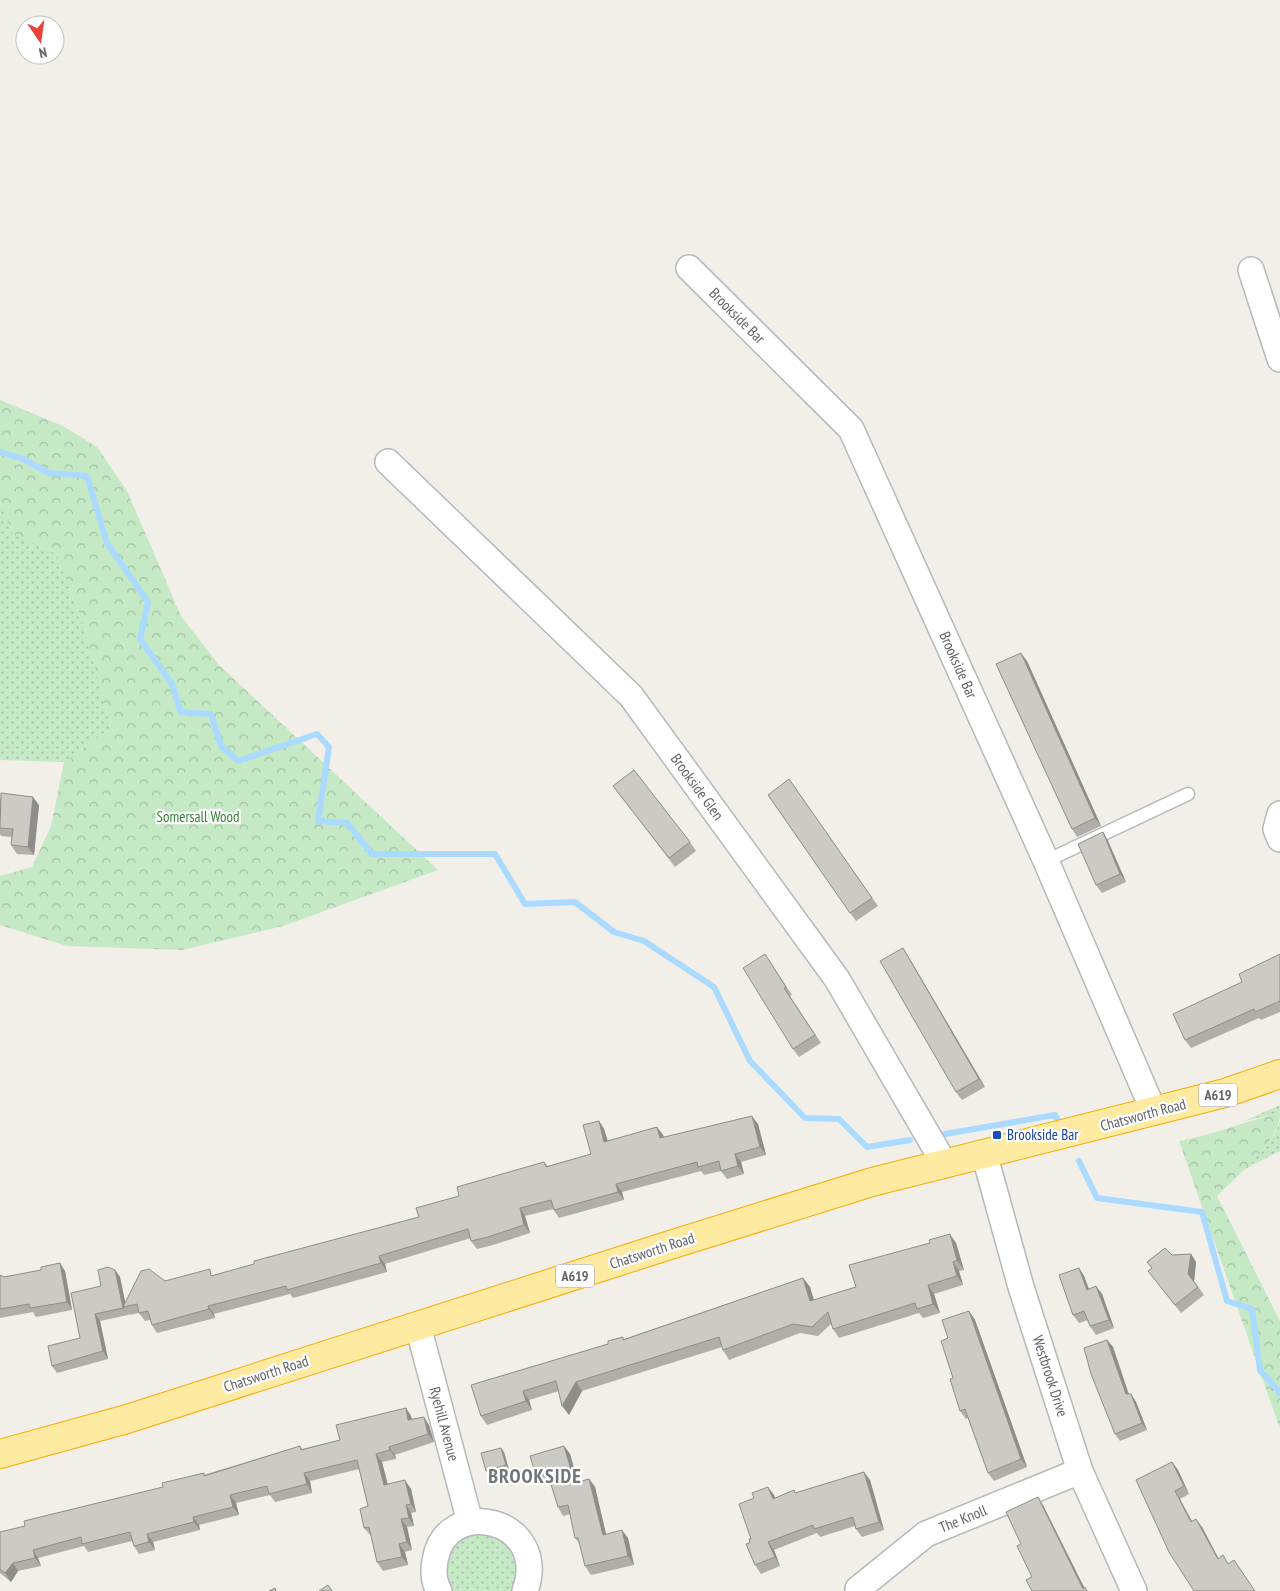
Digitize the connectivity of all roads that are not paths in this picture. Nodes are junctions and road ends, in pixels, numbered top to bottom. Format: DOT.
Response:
graph roads {
  1 [pos="689,268"];
  2 [pos="1252,270"];
  3 [pos="1280,359"];
  4 [pos="388,462"];
  5 [pos="1188,794"];
  6 [pos="1280,814"];
  7 [pos="1280,839"];
  8 [pos="1046,861"];
  9 [pos="1280,1074"];
  10 [pos="1154,1112"];
  11 [pos="984,1154"];
  12 [pos="944,1163"];
  13 [pos="418,1326"];
  14 [pos="0,1454"];
  15 [pos="1080,1470"];
  16 [pos="470,1522"];
  17 [pos="858,1590"];
  18 [pos="439,1591"];
  19 [pos="525,1591"];
  20 [pos="1134,1591"];
  1 -- 8 [label="street, Brookside Bar"];
  2 -- 3 [label="street"];
  4 -- 12 [label="street, Brookside Glen"];
  5 -- 8 [label="lane"];
  6 -- 7 [label="street"];
  8 -- 10 [label="street, Brookside Bar"];
  9 -- 10 [label="highway, Chatsworth Road / A619"];
  10 -- 11 [label="highway, Chatsworth Road / A619"];
  11 -- 12 [label="highway, Chatsworth Road / A619"];
  11 -- 15 [label="street, Westbrook Drive"];
  12 -- 13 [label="highway, Chatsworth Road / A619"];
  13 -- 14 [label="highway, Chatsworth Road / A619"];
  13 -- 16 [label="street, Ryehill Avenue"];
  15 -- 17 [label="street, The Knoll"];
  15 -- 20 [label="street, Westbrook Drive"];
  16 -- 18 [label="street"];
  16 -- 19 [label="street"];
}
